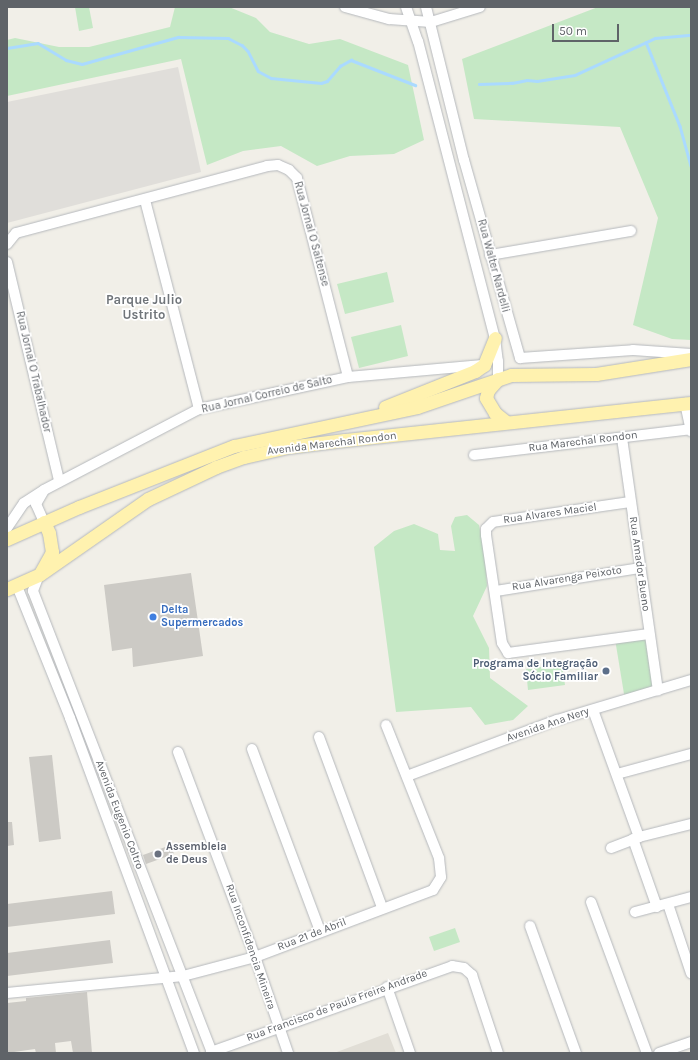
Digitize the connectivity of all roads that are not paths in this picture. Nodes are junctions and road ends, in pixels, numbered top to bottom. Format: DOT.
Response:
graph roads {
  1 [pos="345,7"];
  2 [pos="406,7"];
  3 [pos="426,7"];
  4 [pos="480,7"];
  5 [pos="412,21"];
  6 [pos="431,22"];
  7 [pos="145,200"];
  8 [pos="631,231"];
  9 [pos="7,244"];
  10 [pos="490,255"];
  11 [pos="7,262"];
  12 [pos="495,338"];
  13 [pos="691,354"];
  14 [pos="691,359"];
  15 [pos="484,365"];
  16 [pos="348,377"];
  17 [pos="498,379"];
  18 [pos="688,403"];
  19 [pos="199,409"];
  20 [pos="506,422"];
  21 [pos="340,423"];
  22 [pos="691,430"];
  23 [pos="622,438"];
  24 [pos="474,455"];
  25 [pos="59,481"];
  26 [pos="44,490"];
  27 [pos="630,502"];
  28 [pos="44,522"];
  29 [pos="7,528"];
  30 [pos="26,531"];
  31 [pos="7,540"];
  32 [pos="52,543"];
  33 [pos="639,568"];
  34 [pos="39,576"];
  35 [pos="10,586"];
  36 [pos="496,590"];
  37 [pos="650,634"];
  38 [pos="691,680"];
  39 [pos="658,690"];
  40 [pos="593,710"];
  41 [pos="79,713"];
  42 [pos="70,718"];
  43 [pos="386,725"];
  44 [pos="319,737"];
  45 [pos="252,749"];
  46 [pos="178,752"];
  47 [pos="691,754"];
  48 [pos="617,774"];
  49 [pos="407,776"];
  50 [pos="691,824"];
  51 [pos="636,838"];
  52 [pos="129,842"];
  53 [pos="117,847"];
  54 [pos="611,848"];
  55 [pos="691,898"];
  56 [pos="591,902"];
  57 [pos="668,904"];
  58 [pos="382,907"];
  59 [pos="657,907"];
  60 [pos="635,912"];
  61 [pos="530,926"];
  62 [pos="320,931"];
  63 [pos="255,957"];
  64 [pos="691,973"];
  65 [pos="182,976"];
  66 [pos="167,978"];
  67 [pos="387,987"];
  68 [pos="7,993"];
  69 [pos="278,1028"];
  70 [pos="691,1042"];
  71 [pos="194,1053"];
  72 [pos="212,1053"];
  73 [pos="288,1053"];
  74 [pos="410,1053"];
  75 [pos="498,1053"];
  76 [pos="576,1053"];
  77 [pos="647,1053"];
  78 [pos="659,1053"];
  1 -- 5 [label="street"];
  2 -- 5 [label="street, Rua Walter Nardelli"];
  3 -- 6 [label="street, Rua Walter Nardelli"];
  4 -- 6 [label="street"];
  5 -- 6 [label="street"];
  5 -- 12 [label="street, Rua Walter Nardelli"];
  6 -- 10 [label="street, Rua Walter Nardelli"];
  7 -- 9 [label="street"];
  7 -- 16 [label="street, Rua Jornal O Saltense"];
  7 -- 19 [label="street"];
  8 -- 10 [label="street"];
  10 -- 13 [label="street, Rua Walter Nardelli"];
  11 -- 25 [label="street, Rua Jornal O Trabalhador"];
  12 -- 15 [label="main road"];
  12 -- 17 [label="street, Rua Walter Nardelli"];
  14 -- 17 [label="main road, Avenida Marechal Rondon"];
  15 -- 16 [label="street, Rua Jornal Correio de Salto"];
  15 -- 21 [label="main road"];
  16 -- 19 [label="street, Rua Jornal Correio de Salto"];
  17 -- 20 [label="main road"];
  17 -- 21 [label="main road, Avenida Marechal Rondon"];
  18 -- 20 [label="main road, Avenida Marechal Rondon"];
  18 -- 22 [label="street"];
  19 -- 25 [label="street, Rua Jornal Correio de Salto"];
  20 -- 34 [label="main road, Avenida Marechal Rondon"];
  21 -- 28 [label="main road, Avenida Marechal Rondon"];
  22 -- 23 [label="street, Rua Marechal Rondon"];
  23 -- 24 [label="street, Rua Marechal Rondon"];
  23 -- 27 [label="street, Rua Amador Bueno"];
  25 -- 26 [label="street, Rua Jornal Correio de Salto"];
  26 -- 28 [label="street"];
  26 -- 29 [label="street, Rua Jornal Correio de Salto"];
  27 -- 33 [label="street, Rua Amador Bueno"];
  27 -- 36 [label="street, Rua Alvares Maciel"];
  28 -- 30 [label="main road, Avenida Marechal Rondon"];
  28 -- 32 [label="main road"];
  30 -- 31 [label="main road, Avenida Marechal Rondon"];
  30 -- 32 [label="main road"];
  32 -- 34 [label="main road"];
  33 -- 36 [label="street, Rua Alvarenga Peixoto"];
  33 -- 37 [label="street, Rua Amador Bueno"];
  34 -- 35 [label="main road, Avenida Marechal Rondon"];
  34 -- 41 [label="street, Avenida Eugenio Coltro"];
  35 -- 42 [label="street, Avenida Eugenio Coltro"];
  36 -- 37 [label="street"];
  37 -- 39 [label="street, Rua Amador Bueno"];
  38 -- 39 [label="street, Avenida Ana Nery"];
  39 -- 40 [label="street, Avenida Ana Nery"];
  40 -- 48 [label="street"];
  40 -- 49 [label="street, Avenida Ana Nery"];
  41 -- 42 [label="street"];
  41 -- 52 [label="street, Avenida Eugenio Coltro"];
  42 -- 53 [label="street, Avenida Eugenio Coltro"];
  43 -- 49 [label="street"];
  44 -- 58 [label="street"];
  45 -- 62 [label="street"];
  46 -- 63 [label="street, Rua Inconfidencia Mineira"];
  47 -- 48 [label="street"];
  48 -- 51 [label="street"];
  49 -- 58 [label="street, Rua 21 de Abril"];
  50 -- 51 [label="street"];
  51 -- 54 [label="street"];
  51 -- 59 [label="street"];
  52 -- 53 [label="street"];
  52 -- 65 [label="street, Avenida Eugenio Coltro"];
  53 -- 66 [label="street, Avenida Eugenio Coltro"];
  55 -- 57 [label="street"];
  56 -- 77 [label="street"];
  57 -- 59 [label="street"];
  57 -- 64 [label="street"];
  58 -- 62 [label="street, Rua 21 de Abril"];
  59 -- 60 [label="street"];
  61 -- 76 [label="street"];
  62 -- 63 [label="street, Rua 21 de Abril"];
  63 -- 65 [label="street, Rua 21 de Abril"];
  63 -- 69 [label="street, Rua Inconfidencia Mineira"];
  65 -- 66 [label="street, Rua 21 de Abril"];
  65 -- 72 [label="street, Avenida Eugenio Coltro"];
  66 -- 68 [label="street, Rua 21 de Abril"];
  66 -- 71 [label="street, Avenida Eugenio Coltro"];
  67 -- 69 [label="street, Rua Francisco de Paula Freire Andrade"];
  67 -- 74 [label="street"];
  67 -- 75 [label="street, Rua Francisco de Paula Freire Andrade"];
  69 -- 72 [label="street, Rua Francisco de Paula Freire Andrade"];
  69 -- 73 [label="street, Rua Inconfidencia Mineira"];
  70 -- 78 [label="street"];
}
